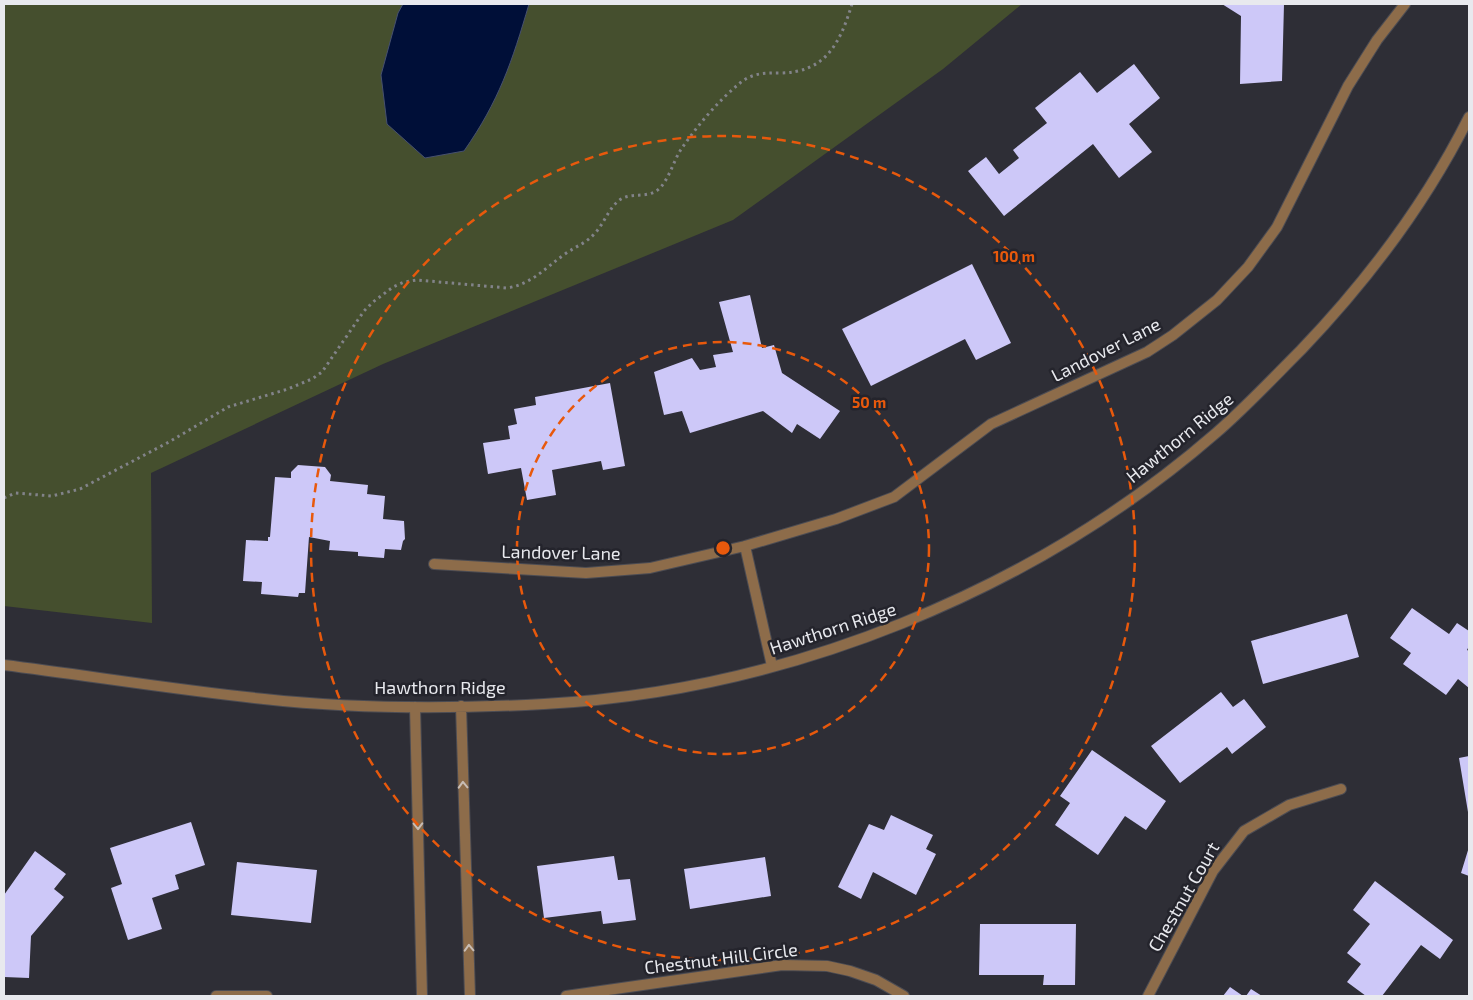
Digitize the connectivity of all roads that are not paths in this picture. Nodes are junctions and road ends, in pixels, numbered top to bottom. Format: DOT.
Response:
graph roads {
  1 [pos="1405,4"];
  2 [pos="1469,117"];
  3 [pos="745,546"];
  4 [pos="434,564"];
  5 [pos="4,665"];
  6 [pos="772,666"];
  7 [pos="461,706"];
  8 [pos="415,707"];
  9 [pos="1341,789"];
  10 [pos="216,996"];
  11 [pos="267,996"];
  12 [pos="422,996"];
  13 [pos="470,996"];
  14 [pos="566,996"];
  15 [pos="904,996"];
  16 [pos="1148,996"];
  1 -- 3 [label="street, Landover Lane"];
  2 -- 6 [label="street, Hawthorn Ridge"];
  3 -- 4 [label="street, Landover Lane"];
  3 -- 6 [label="street"];
  5 -- 8 [label="street, Hawthorn Ridge"];
  6 -- 7 [label="street, Hawthorn Ridge"];
  7 -- 8 [label="street, Hawthorn Ridge"];
  13 -- 7 [label="street, one-way"];
  8 -- 12 [label="street, one-way"];
  9 -- 16 [label="street, Chestnut Court"];
  10 -- 11 [label="street"];
  14 -- 15 [label="street, Chestnut Hill Circle"];
}
